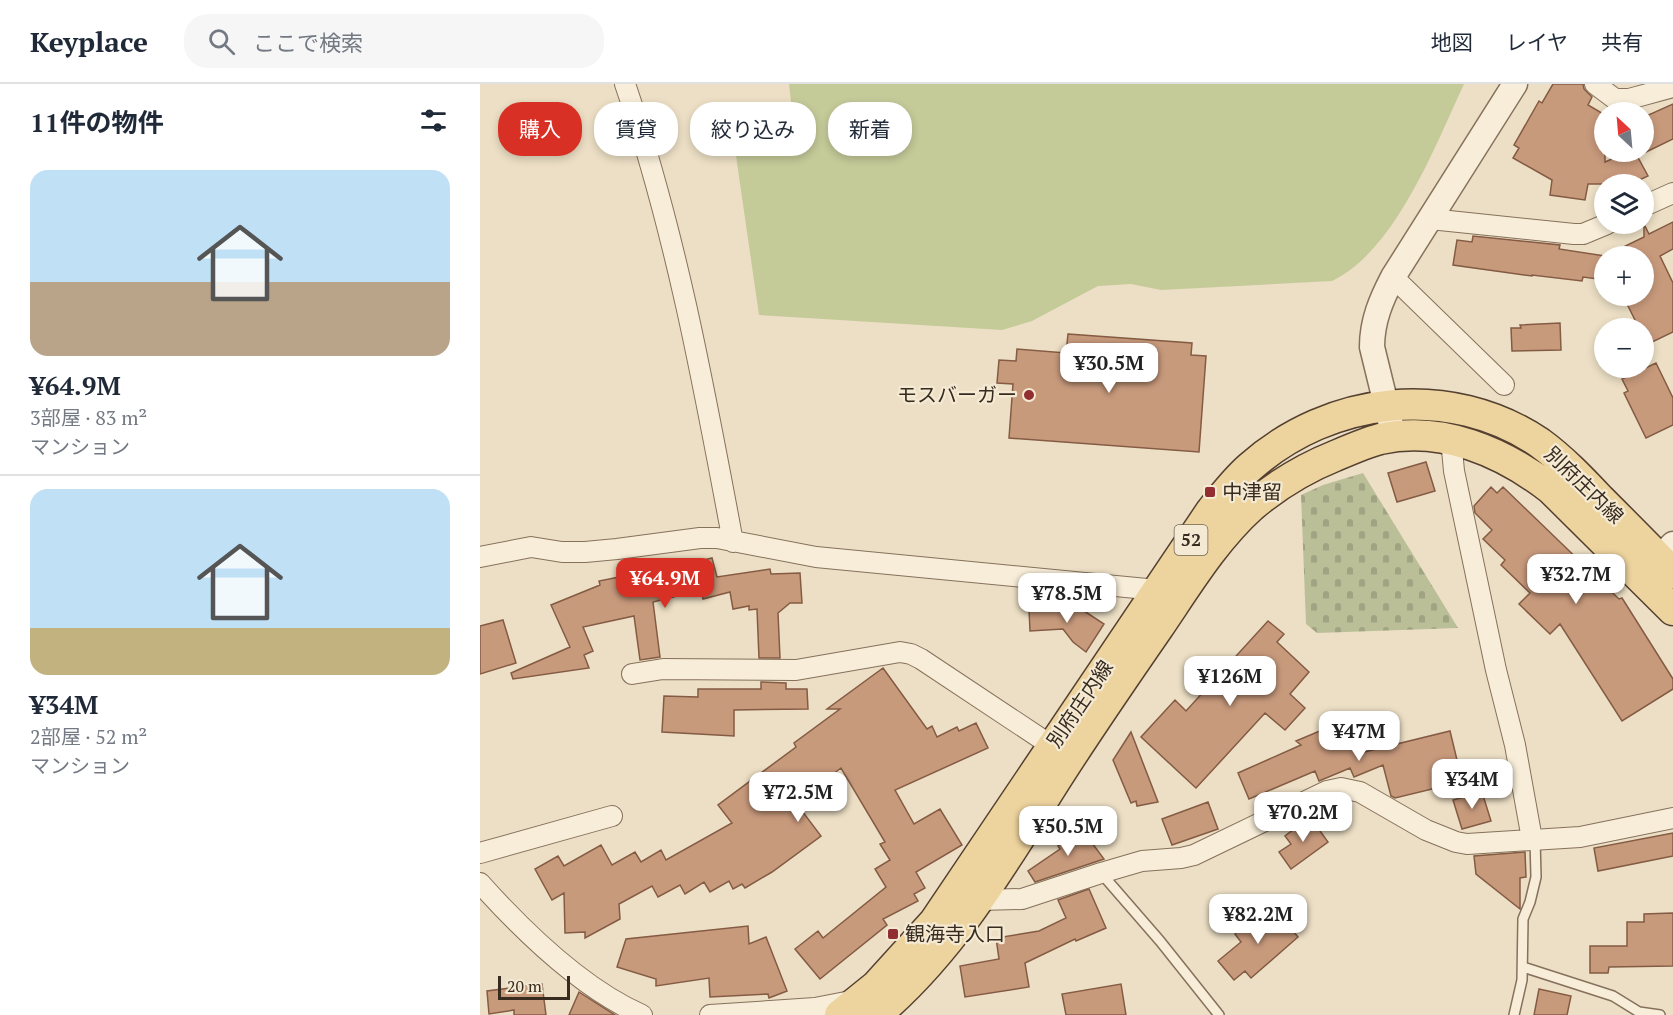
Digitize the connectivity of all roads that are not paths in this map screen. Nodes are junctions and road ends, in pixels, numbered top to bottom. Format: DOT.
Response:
graph roads {
  1 [pos="625,84"];
  2 [pos="1515,84"];
  3 [pos="1595,84"];
  4 [pos="1673,87"];
  5 [pos="1673,193"];
  6 [pos="1654,202"];
  7 [pos="1430,219"];
  8 [pos="1594,230"];
  9 [pos="1393,277"];
  10 [pos="1504,385"];
  11 [pos="1386,405"];
  12 [pos="1394,437"];
  13 [pos="1451,439"];
  14 [pos="733,542"];
  15 [pos="480,557"];
  16 [pos="1668,558"];
  17 [pos="1156,590"];
  18 [pos="1673,610"];
  19 [pos="632,674"];
  20 [pos="1052,746"];
  21 [pos="612,816"];
  22 [pos="1673,818"];
  23 [pos="1533,839"];
  24 [pos="480,853"];
  25 [pos="1101,873"];
  26 [pos="480,883"];
  27 [pos="978,900"];
  28 [pos="1522,967"];
  29 [pos="858,1010"];
  30 [pos="642,1015"];
  31 [pos="710,1015"];
  32 [pos="1219,1015"];
  33 [pos="1514,1015"];
  34 [pos="1660,1015"];
  1 -- 14 [label="street"];
  2 -- 7 [label="street"];
  3 -- 4 [label="street"];
  5 -- 6 [label="street"];
  7 -- 8 [label="street"];
  7 -- 9 [label="street"];
  9 -- 10 [label="street"];
  9 -- 11 [label="street"];
  11 -- 12 [label="street"];
  11 -- 16 [label="main road, 別府庄内線 / 52"];
  11 -- 17 [label="main road, 別府庄内線 / 52"];
  12 -- 13 [label="main road, 別府庄内線 / 52"];
  12 -- 27 [label="main road, 別府庄内線 / 52"];
  13 -- 18 [label="main road, 別府庄内線 / 52"];
  13 -- 23 [label="street"];
  14 -- 15 [label="street"];
  14 -- 17 [label="street"];
  17 -- 20 [label="main road, 別府庄内線 / 52"];
  19 -- 20 [label="street"];
  20 -- 29 [label="main road, 別府庄内線 / 52"];
  21 -- 24 [label="street"];
  22 -- 23 [label="street"];
  23 -- 25 [label="street"];
  23 -- 28 [label="lane"];
  25 -- 27 [label="street"];
  25 -- 32 [label="lane"];
  26 -- 30 [label="street"];
  27 -- 29 [label="main road, 別府庄内線 / 52"];
  28 -- 33 [label="lane"];
  28 -- 34 [label="lane"];
  29 -- 31 [label="street"];
}
